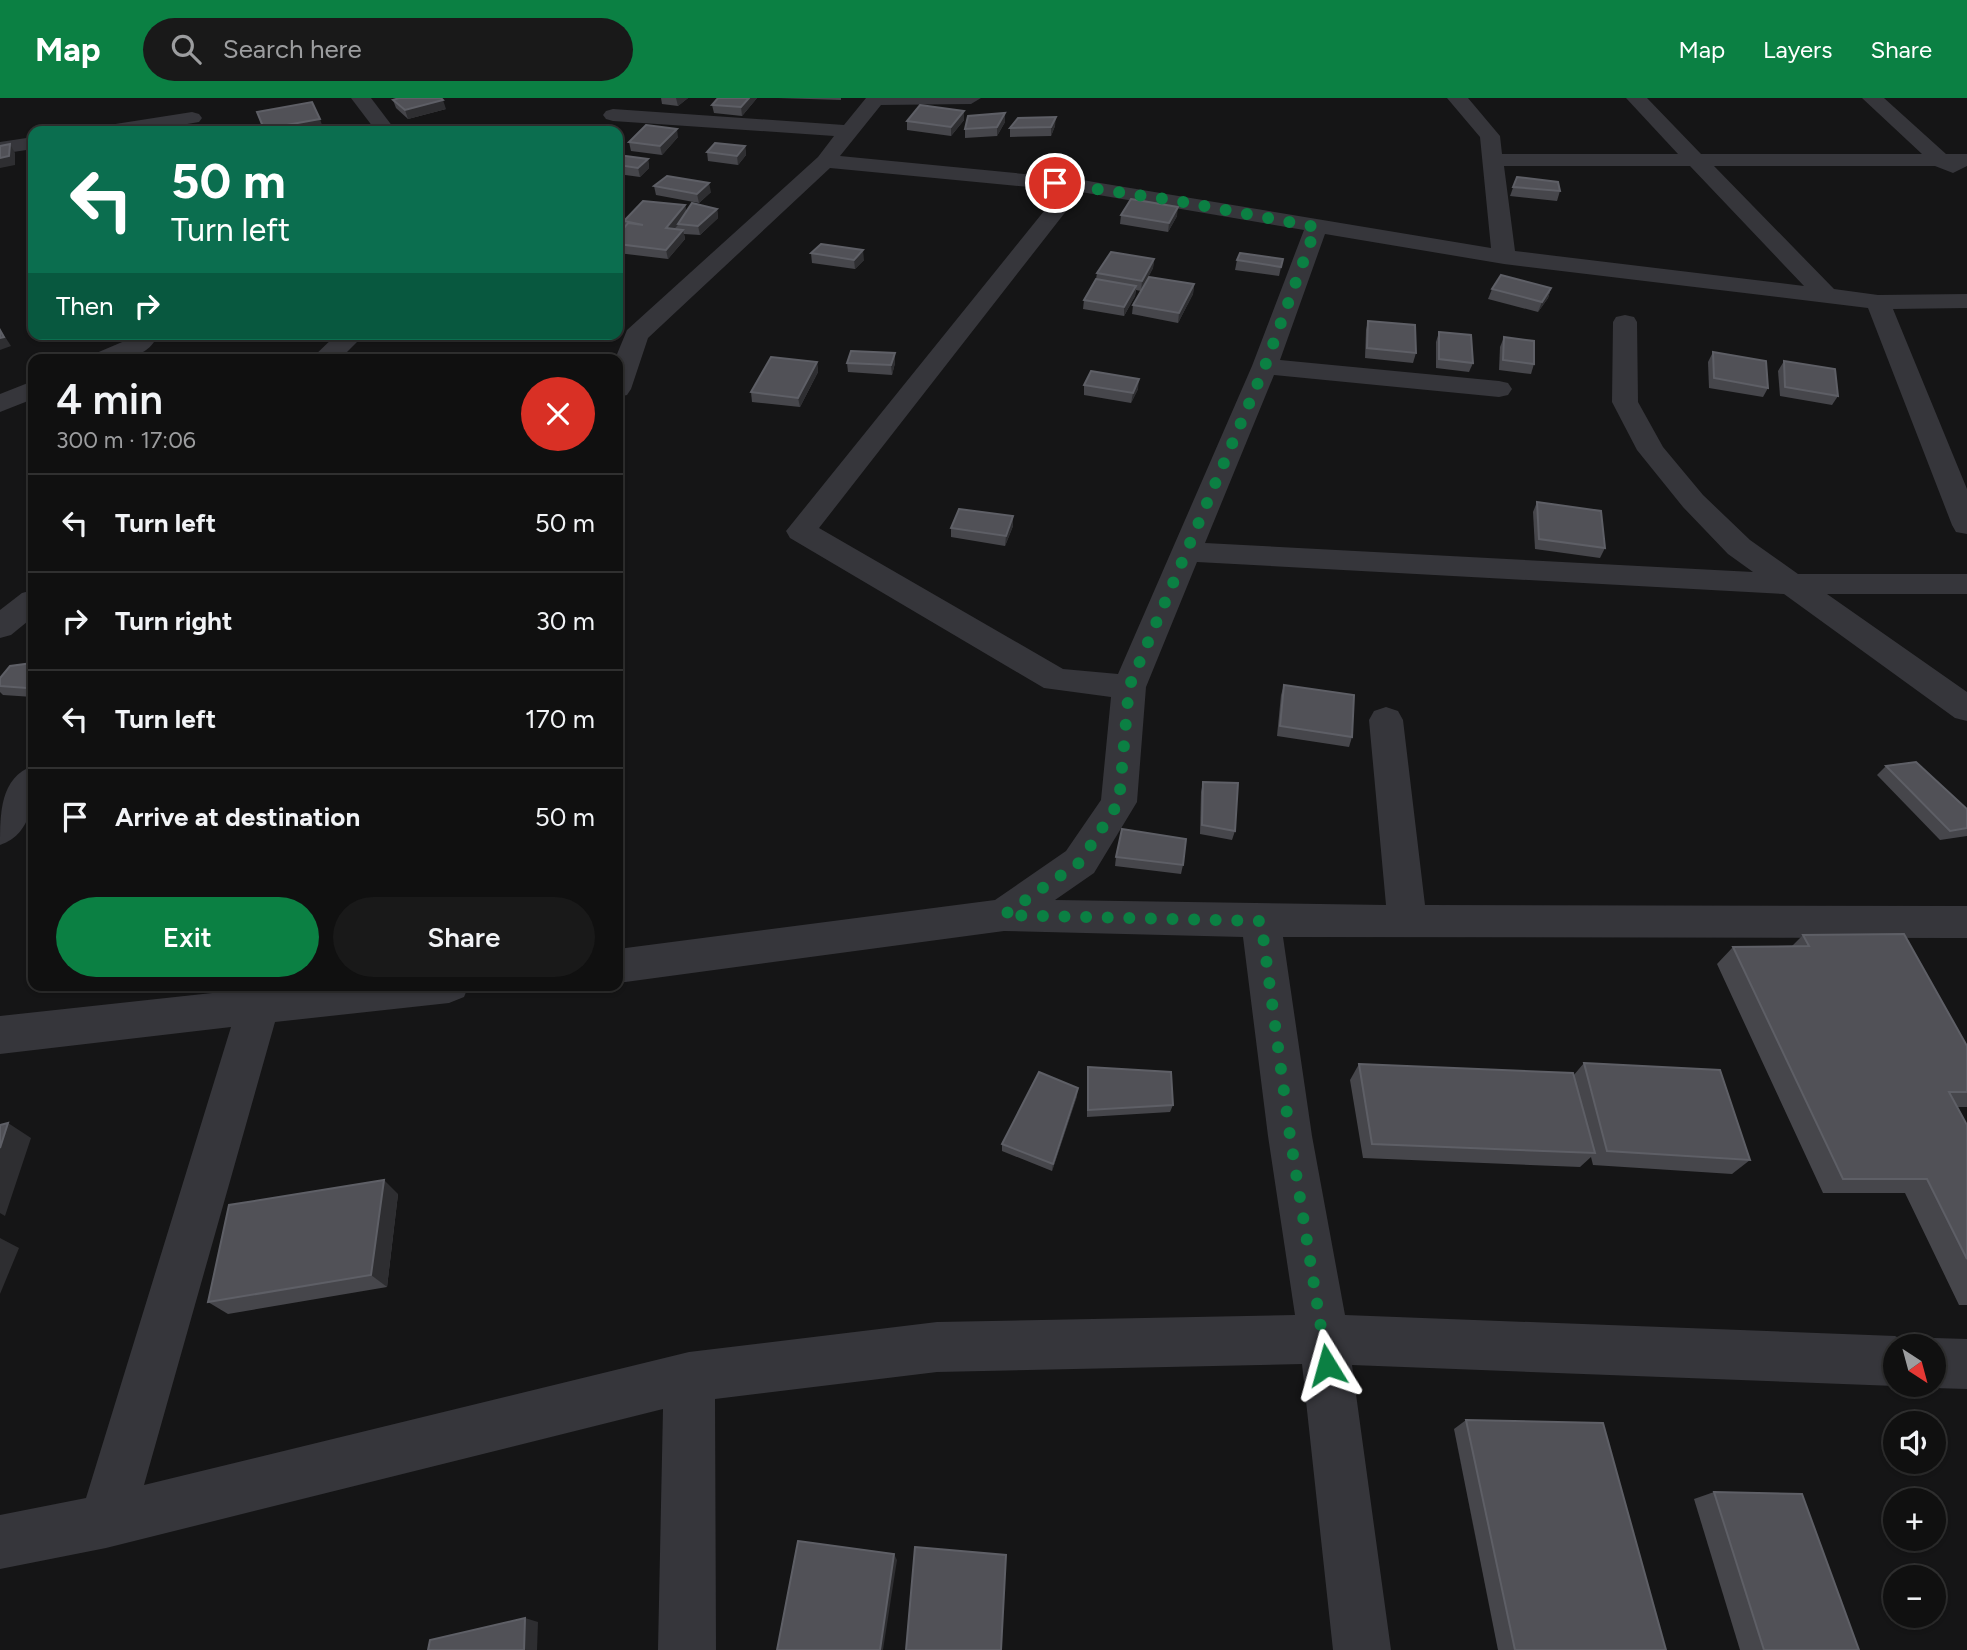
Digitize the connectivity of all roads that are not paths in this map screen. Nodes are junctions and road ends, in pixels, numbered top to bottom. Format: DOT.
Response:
graph roads {
  1 [pos="195,98"];
  2 [pos="361,98"];
  3 [pos="636,98"];
  4 [pos="971,98"];
  5 [pos="1457,98"];
  6 [pos="1636,98"];
  7 [pos="1872,98"];
  8 [pos="876,99"];
  9 [pos="190,125"];
  10 [pos="382,126"];
  11 [pos="849,131"];
  12 [pos="28,144"];
  13 [pos="0,148"];
  14 [pos="1492,160"];
  15 [pos="1967,160"];
  16 [pos="825,161"];
  17 [pos="1695,161"];
  18 [pos="1943,162"];
  19 [pos="1967,174"];
  20 [pos="1076,185"];
  21 [pos="1316,227"];
  22 [pos="1504,257"];
  23 [pos="1827,296"];
  24 [pos="1967,301"];
  25 [pos="1878,302"];
  26 [pos="1625,322"];
  27 [pos="627,334"];
  28 [pos="346,340"];
  29 [pos="141,345"];
  30 [pos="117,354"];
  31 [pos="330,354"];
  32 [pos="623,358"];
  33 [pos="1265,366"];
  34 [pos="1499,389"];
  35 [pos="28,391"];
  36 [pos="0,404"];
  37 [pos="1967,525"];
  38 [pos="1185,552"];
  39 [pos="1967,583"];
  40 [pos="1790,584"];
  41 [pos="28,604"];
  42 [pos="0,627"];
  43 [pos="1129,687"];
  44 [pos="1967,709"];
  45 [pos="1386,720"];
  46 [pos="28,788"];
  47 [pos="0,830"];
  48 [pos="1004,915"];
  49 [pos="1261,921"];
  50 [pos="1407,921"];
  51 [pos="1967,922"];
  52 [pos="623,965"];
  53 [pos="399,991"];
  54 [pos="258,1008"];
  55 [pos="0,1035"];
  56 [pos="1324,1339"];
  57 [pos="1883,1361"];
  58 [pos="1946,1363"];
  59 [pos="1967,1364"];
  60 [pos="689,1377"];
  61 [pos="106,1521"];
  62 [pos="0,1542"];
  63 [pos="687,1650"];
  64 [pos="1362,1650"];
  1 -- 9 [label="street"];
  2 -- 10 [label="street"];
  3 -- 11 [label="street"];
  4 -- 8 [label="street"];
  5 -- 14 [label="street"];
  6 -- 17 [label="street"];
  7 -- 18 [label="street"];
  8 -- 11 [label="street"];
  11 -- 16 [label="street"];
  12 -- 13 [label="street"];
  14 -- 17 [label="street"];
  14 -- 22 [label="street"];
  15 -- 18 [label="street"];
  16 -- 20 [label="street"];
  16 -- 27 [label="street"];
  17 -- 18 [label="street"];
  17 -- 23 [label="street"];
  18 -- 19 [label="street"];
  20 -- 21 [label="street"];
  20 -- 43 [label="street"];
  21 -- 22 [label="street"];
  21 -- 33 [label="street"];
  22 -- 23 [label="street"];
  23 -- 25 [label="street"];
  24 -- 25 [label="street"];
  25 -- 37 [label="street"];
  26 -- 40 [label="street"];
  27 -- 32 [label="street"];
  28 -- 31 [label="street"];
  29 -- 30 [label="street"];
  33 -- 34 [label="street"];
  33 -- 38 [label="street"];
  35 -- 36 [label="street"];
  38 -- 40 [label="street"];
  38 -- 43 [label="street"];
  39 -- 40 [label="street"];
  40 -- 44 [label="street"];
  41 -- 42 [label="street"];
  43 -- 48 [label="street"];
  45 -- 50 [label="street"];
  46 -- 47 [label="street"];
  48 -- 49 [label="street"];
  48 -- 52 [label="street"];
  49 -- 50 [label="street"];
  49 -- 56 [label="street"];
  50 -- 51 [label="street"];
  53 -- 54 [label="street"];
  54 -- 55 [label="street"];
  54 -- 61 [label="street"];
  56 -- 57 [label="street"];
  56 -- 60 [label="street"];
  56 -- 64 [label="street"];
  58 -- 59 [label="street"];
  60 -- 61 [label="street"];
  60 -- 63 [label="street"];
  61 -- 62 [label="street"];
}
